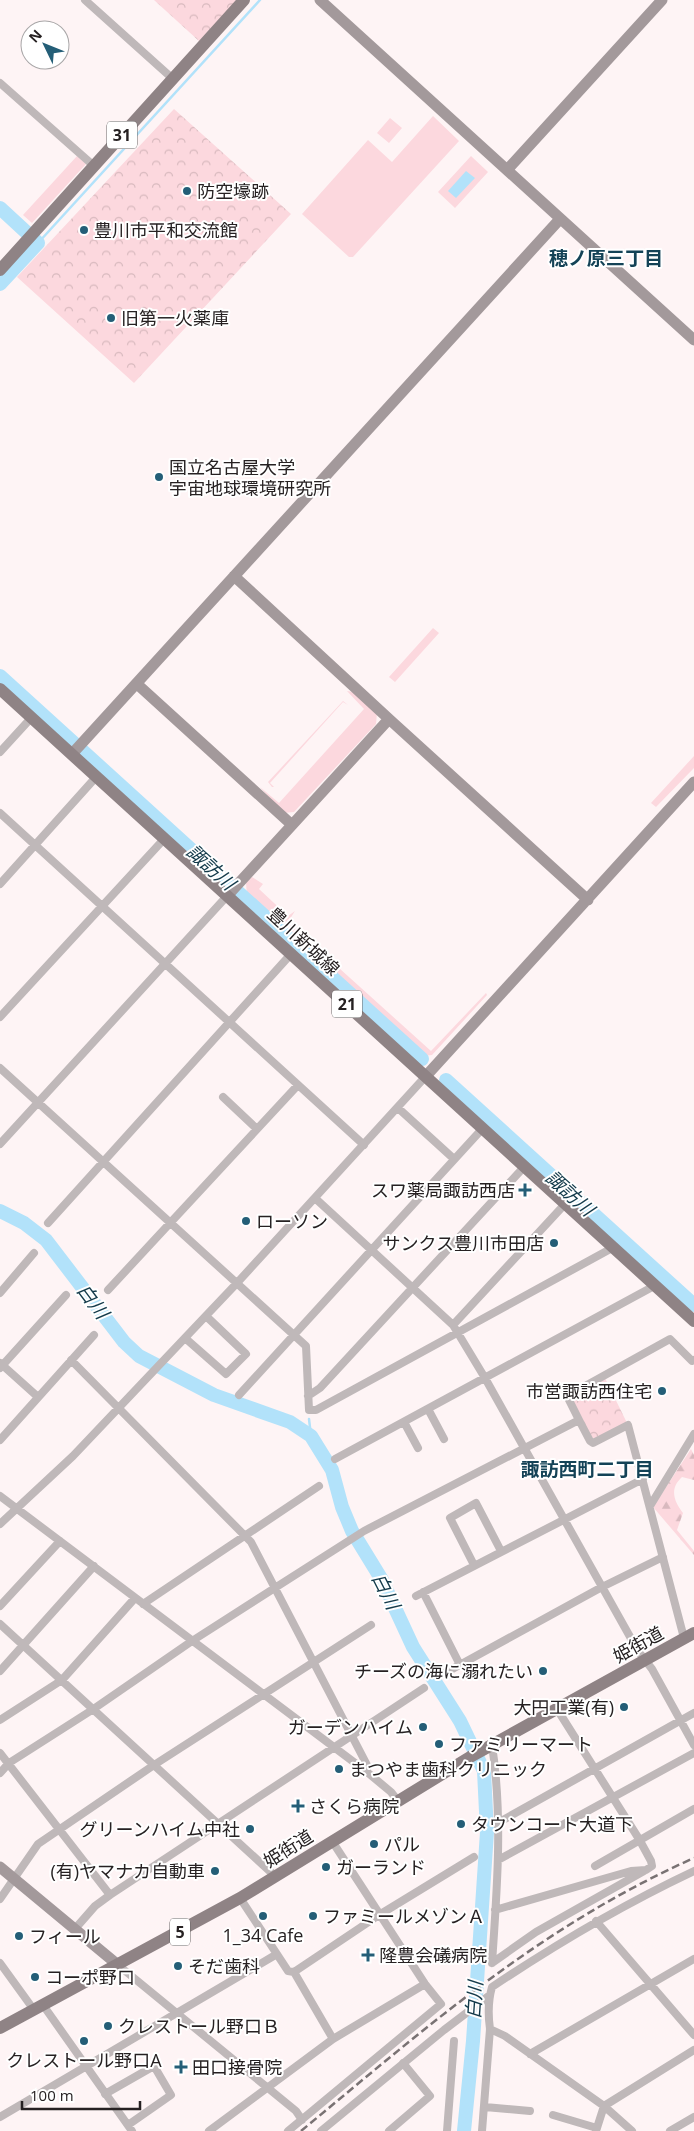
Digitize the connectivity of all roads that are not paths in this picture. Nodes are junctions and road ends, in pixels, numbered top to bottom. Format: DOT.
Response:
graph roads {
  1 [pos="85,0"];
  2 [pos="244,0"];
  3 [pos="320,0"];
  4 [pos="662,0"];
  5 [pos="173,80"];
  6 [pos="0,83"];
  7 [pos="94,166"];
  8 [pos="508,170"];
  9 [pos="560,219"];
  10 [pos="0,270"];
  11 [pos="694,340"];
  12 [pos="234,576"];
  13 [pos="137,684"];
  14 [pos="0,689"];
  15 [pos="32,717"];
  16 [pos="389,719"];
  17 [pos="77,749"];
  18 [pos="0,752"];
  19 [pos="97,776"];
  20 [pos="694,782"];
  21 [pos="0,814"];
  22 [pos="292,825"];
  23 [pos="165,838"];
  24 [pos="36,845"];
  25 [pos="0,884"];
  26 [pos="232,889"];
  27 [pos="588,900"];
  28 [pos="101,907"];
  29 [pos="291,954"];
  30 [pos="164,964"];
  31 [pos="0,1017"];
  32 [pos="230,1024"];
  33 [pos="0,1068"];
  34 [pos="426,1076"];
  35 [pos="298,1085"];
  36 [pos="223,1097"];
  37 [pos="37,1103"];
  38 [pos="398,1108"];
  39 [pos="483,1128"];
  40 [pos="257,1129"];
  41 [pos="0,1144"];
  42 [pos="364,1145"];
  43 [pos="454,1159"];
  44 [pos="103,1163"];
  45 [pos="524,1167"];
  46 [pos="316,1198"];
  47 [pos="566,1204"];
  48 [pos="170,1222"];
  49 [pos="48,1223"];
  50 [pos="614,1247"];
  51 [pos="372,1249"];
  52 [pos="34,1253"];
  53 [pos="237,1284"];
  54 [pos="656,1285"];
  55 [pos="413,1287"];
  56 [pos="108,1290"];
  57 [pos="0,1293"];
  58 [pos="66,1295"];
  59 [pos="206,1316"];
  60 [pos="694,1321"];
  61 [pos="455,1329"];
  62 [pos="94,1335"];
  63 [pos="294,1335"];
  64 [pos="185,1338"];
  65 [pos="71,1360"];
  66 [pos="693,1362"];
  67 [pos="1,1366"];
  68 [pos="485,1378"];
  69 [pos="239,1395"];
  70 [pos="308,1396"];
  71 [pos="38,1397"];
  72 [pos="119,1406"];
  73 [pos="428,1409"];
  74 [pos="579,1420"];
  75 [pos="404,1422"];
  76 [pos="694,1434"];
  77 [pos="444,1439"];
  78 [pos="0,1440"];
  79 [pos="418,1448"];
  80 [pos="524,1449"];
  81 [pos="336,1459"];
  82 [pos="643,1479"];
  83 [pos="319,1486"];
  84 [pos="0,1496"];
  85 [pos="650,1506"];
  86 [pos="16,1509"];
  87 [pos="564,1518"];
  88 [pos="0,1524"];
  89 [pos="245,1535"];
  90 [pos="60,1542"];
  91 [pos="502,1551"];
  92 [pos="663,1557"];
  93 [pos="474,1565"];
  94 [pos="94,1566"];
  95 [pos="602,1587"];
  96 [pos="275,1589"];
  97 [pos="135,1598"];
  98 [pos="143,1604"];
  99 [pos="0,1606"];
  100 [pos="0,1624"];
  101 [pos="371,1625"];
  102 [pos="689,1635"];
  103 [pos="192,1640"];
  104 [pos="23,1646"];
  105 [pos="645,1660"];
  106 [pos="315,1663"];
  107 [pos="460,1665"];
  108 [pos="0,1671"];
  109 [pos="445,1673"];
  110 [pos="62,1680"];
  111 [pos="424,1688"];
  112 [pos="263,1695"];
  113 [pos="557,1709"];
  114 [pos="92,1710"];
  115 [pos="694,1712"];
  116 [pos="0,1720"];
  117 [pos="680,1720"];
  118 [pos="351,1735"];
  119 [pos="694,1745"];
  120 [pos="333,1747"];
  121 [pos="489,1747"];
  122 [pos="0,1753"];
  123 [pos="694,1753"];
  124 [pos="9,1764"];
  125 [pos="154,1765"];
  126 [pos="595,1769"];
  127 [pos="0,1772"];
  128 [pos="367,1772"];
  129 [pos="613,1798"];
  130 [pos="398,1801"];
  131 [pos="694,1809"];
  132 [pos="502,1820"];
  133 [pos="217,1823"];
  134 [pos="59,1830"];
  135 [pos="639,1839"];
  136 [pos="332,1841"];
  137 [pos="474,1857"];
  138 [pos="498,1860"];
  139 [pos="595,1866"];
  140 [pos="0,1867"];
  141 [pos="646,1870"];
  142 [pos="694,1871"];
  143 [pos="275,1876"];
  144 [pos="15,1879"];
  145 [pos="110,1895"];
  146 [pos="240,1898"];
  147 [pos="0,1899"];
  148 [pos="495,1910"];
  149 [pos="379,1915"];
  150 [pos="596,1921"];
  151 [pos="74,1930"];
  152 [pos="276,1954"];
  153 [pos="694,1959"];
  154 [pos="0,1963"];
  155 [pos="118,1965"];
  156 [pos="294,1972"];
  157 [pos="425,1984"];
  158 [pos="651,1984"];
  159 [pos="488,1997"];
  160 [pos="38,2007"];
  161 [pos="176,2012"];
  162 [pos="0,2028"];
  163 [pos="490,2029"];
  164 [pos="694,2034"];
  165 [pos="333,2039"];
  166 [pos="454,2041"];
  167 [pos="694,2050"];
  168 [pos="530,2054"];
  169 [pos="403,2063"];
  170 [pos="85,2066"];
  171 [pos="267,2088"];
  172 [pos="105,2094"];
  173 [pos="604,2106"];
  174 [pos="485,2107"];
  175 [pos="530,2111"];
  176 [pos="553,2115"];
  177 [pos="0,2117"];
  178 [pos="694,2117"];
  179 [pos="302,2120"];
  180 [pos="130,2128"];
  181 [pos="399,2128"];
  182 [pos="597,2129"];
  183 [pos="209,2131"];
  184 [pos="288,2131"];
  185 [pos="321,2131"];
  186 [pos="389,2131"];
  187 [pos="447,2131"];
  188 [pos="482,2131"];
  189 [pos="632,2131"];
  190 [pos="670,2131"];
  1 -- 5 [label="street"];
  2 -- 5 [label="main road, 31"];
  3 -- 8 [label="street"];
  4 -- 8 [label="street"];
  5 -- 7 [label="main road, 31"];
  6 -- 7 [label="street"];
  7 -- 10 [label="main road, 31"];
  8 -- 9 [label="street"];
  9 -- 11 [label="street"];
  9 -- 12 [label="street"];
  12 -- 13 [label="street"];
  12 -- 16 [label="street"];
  13 -- 17 [label="street"];
  13 -- 22 [label="street"];
  14 -- 15 [label="main road, 豊川新城線 / 21"];
  15 -- 17 [label="main road, 豊川新城線 / 21"];
  15 -- 18 [label="street"];
  16 -- 22 [label="street"];
  16 -- 27 [label="street"];
  17 -- 19 [label="main road, 豊川新城線 / 21"];
  19 -- 23 [label="main road, 豊川新城線 / 21"];
  19 -- 24 [label="street"];
  20 -- 27 [label="street"];
  21 -- 24 [label="street"];
  22 -- 26 [label="street"];
  23 -- 26 [label="main road, 豊川新城線 / 21"];
  23 -- 28 [label="street"];
  24 -- 25 [label="street"];
  24 -- 28 [label="street"];
  26 -- 29 [label="main road, 豊川新城線 / 21"];
  26 -- 30 [label="street"];
  27 -- 34 [label="street"];
  28 -- 30 [label="street"];
  28 -- 31 [label="street"];
  29 -- 32 [label="street"];
  29 -- 34 [label="main road, 豊川新城線 / 21"];
  30 -- 32 [label="street"];
  30 -- 37 [label="street"];
  32 -- 35 [label="street"];
  32 -- 44 [label="street"];
  33 -- 37 [label="street"];
  34 -- 38 [label="street"];
  34 -- 39 [label="main road, 豊川新城線 / 21"];
  35 -- 40 [label="street"];
  35 -- 42 [label="street"];
  36 -- 40 [label="street"];
  37 -- 41 [label="street"];
  37 -- 44 [label="street"];
  38 -- 42 [label="street"];
  38 -- 43 [label="street"];
  39 -- 43 [label="street"];
  39 -- 45 [label="main road, 豊川新城線 / 21"];
  40 -- 48 [label="street"];
  42 -- 46 [label="street"];
  43 -- 51 [label="street"];
  44 -- 48 [label="street"];
  44 -- 49 [label="street"];
  45 -- 47 [label="main road, 豊川新城線 / 21"];
  45 -- 55 [label="street"];
  46 -- 51 [label="street"];
  46 -- 53 [label="street"];
  47 -- 50 [label="main road, 豊川新城線 / 21"];
  47 -- 61 [label="street"];
  48 -- 53 [label="street"];
  48 -- 56 [label="street"];
  50 -- 54 [label="main road, 豊川新城線 / 21"];
  50 -- 61 [label="street"];
  51 -- 55 [label="street"];
  51 -- 63 [label="street"];
  52 -- 57 [label="street"];
  53 -- 59 [label="street"];
  53 -- 63 [label="street"];
  54 -- 60 [label="main road, 豊川新城線 / 21"];
  54 -- 68 [label="street"];
  55 -- 61 [label="street"];
  55 -- 70 [label="street"];
  58 -- 67 [label="street"];
  59 -- 64 [label="street"];
  59 -- 64 [label="street"];
  61 -- 68 [label="street"];
  61 -- 70 [label="street"];
  62 -- 65 [label="street"];
  63 -- 69 [label="street"];
  63 -- 70 [label="street"];
  64 -- 72 [label="street"];
  65 -- 71 [label="street"];
  65 -- 72 [label="street"];
  66 -- 74 [label="street"];
  67 -- 71 [label="street"];
  68 -- 73 [label="street"];
  68 -- 80 [label="street"];
  71 -- 78 [label="street"];
  72 -- 86 [label="street"];
  72 -- 89 [label="street"];
  73 -- 75 [label="street"];
  73 -- 77 [label="street"];
  74 -- 80 [label="street"];
  74 -- 82 [label="street"];
  75 -- 79 [label="street"];
  75 -- 81 [label="street"];
  76 -- 85 [label="street"];
  80 -- 87 [label="street"];
  80 -- 96 [label="street"];
  82 -- 85 [label="street"];
  82 -- 87 [label="street"];
  83 -- 89 [label="street"];
  84 -- 86 [label="street"];
  85 -- 92 [label="street"];
  86 -- 88 [label="street"];
  86 -- 90 [label="street"];
  87 -- 91 [label="street"];
  87 -- 95 [label="street"];
  89 -- 96 [label="street"];
  89 -- 98 [label="street"];
  90 -- 94 [label="street"];
  90 -- 99 [label="street"];
  91 -- 93 [label="street"];
  91 -- 93 [label="street"];
  92 -- 95 [label="street"];
  92 -- 102 [label="street"];
  93 -- 107 [label="street"];
  94 -- 97 [label="street"];
  94 -- 104 [label="street"];
  95 -- 105 [label="street"];
  95 -- 107 [label="street"];
  96 -- 103 [label="street"];
  96 -- 106 [label="street"];
  97 -- 98 [label="street"];
  97 -- 110 [label="street"];
  98 -- 103 [label="street"];
  100 -- 104 [label="street"];
  101 -- 106 [label="street"];
  102 -- 105 [label="main road, 姫街道 / 5"];
  103 -- 112 [label="street"];
  103 -- 114 [label="street"];
  104 -- 108 [label="street"];
  104 -- 110 [label="street"];
  105 -- 113 [label="main road, 姫街道 / 5"];
  105 -- 117 [label="street"];
  106 -- 112 [label="street"];
  106 -- 118 [label="street"];
  107 -- 109 [label="street"];
  110 -- 114 [label="street"];
  110 -- 116 [label="street"];
  111 -- 118 [label="street"];
  112 -- 120 [label="street"];
  112 -- 125 [label="street"];
  113 -- 121 [label="main road, 姫街道 / 5"];
  113 -- 126 [label="street"];
  114 -- 124 [label="street"];
  114 -- 125 [label="street"];
  115 -- 117 [label="street"];
  117 -- 119 [label="street"];
  117 -- 126 [label="street"];
  118 -- 120 [label="street"];
  118 -- 128 [label="street"];
  120 -- 128 [label="street"];
  120 -- 133 [label="street"];
  121 -- 130 [label="main road, 姫街道 / 5"];
  121 -- 138 [label="street"];
  122 -- 124 [label="street"];
  123 -- 129 [label="street"];
  124 -- 127 [label="street"];
  124 -- 134 [label="street"];
  125 -- 133 [label="street"];
  125 -- 134 [label="street"];
  126 -- 129 [label="street"];
  126 -- 132 [label="street"];
  128 -- 130 [label="street"];
  129 -- 135 [label="street"];
  129 -- 138 [label="street"];
  130 -- 136 [label="main road, 姫街道 / 5"];
  131 -- 135 [label="street"];
  133 -- 143 [label="street"];
  133 -- 145 [label="street"];
  134 -- 144 [label="street"];
  134 -- 145 [label="street"];
  135 -- 139 [label="street"];
  135 -- 141 [label="street"];
  136 -- 143 [label="main road, 姫街道 / 5"];
  136 -- 149 [label="street"];
  137 -- 149 [label="street"];
  138 -- 148 [label="street"];
  140 -- 144 [label="street"];
  141 -- 148 [label="street"];
  141 -- 148 [label="street"];
  142 -- 150 [label="street"];
  143 -- 146 [label="main road, 姫街道 / 5"];
  144 -- 147 [label="street"];
  144 -- 151 [label="street"];
  145 -- 151 [label="street"];
  146 -- 152 [label="street"];
  146 -- 155 [label="main road, 姫街道 / 5"];
  149 -- 156 [label="street"];
  149 -- 157 [label="street"];
  150 -- 158 [label="street"];
  150 -- 159 [label="street"];
  151 -- 155 [label="street"];
  152 -- 156 [label="street"];
  152 -- 161 [label="street"];
  153 -- 158 [label="street"];
  154 -- 160 [label="street"];
  155 -- 160 [label="main road, 姫街道 / 5"];
  155 -- 161 [label="street"];
  156 -- 165 [label="street"];
  157 -- 165 [label="street"];
  157 -- 179 [label="street"];
  158 -- 164 [label="street"];
  158 -- 168 [label="street"];
  159 -- 163 [label="street"];
  159 -- 169 [label="street"];
  160 -- 162 [label="main road, 姫街道 / 5"];
  160 -- 170 [label="street"];
  161 -- 170 [label="street"];
  161 -- 171 [label="street"];
  163 -- 168 [label="street"];
  163 -- 174 [label="street"];
  165 -- 171 [label="street"];
  166 -- 187 [label="street"];
  167 -- 173 [label="street"];
  168 -- 173 [label="street"];
  169 -- 181 [label="street"];
  169 -- 185 [label="street"];
  170 -- 172 [label="street"];
  170 -- 177 [label="street"];
  171 -- 179 [label="street"];
  171 -- 183 [label="street"];
  172 -- 180 [label="street"];
  172 -- 180 [label="street"];
  173 -- 182 [label="street"];
  173 -- 189 [label="street"];
  174 -- 175 [label="street"];
  174 -- 188 [label="street"];
  176 -- 182 [label="street"];
  178 -- 190 [label="street"];
  179 -- 184 [label="street"];
  181 -- 186 [label="street"];
}
